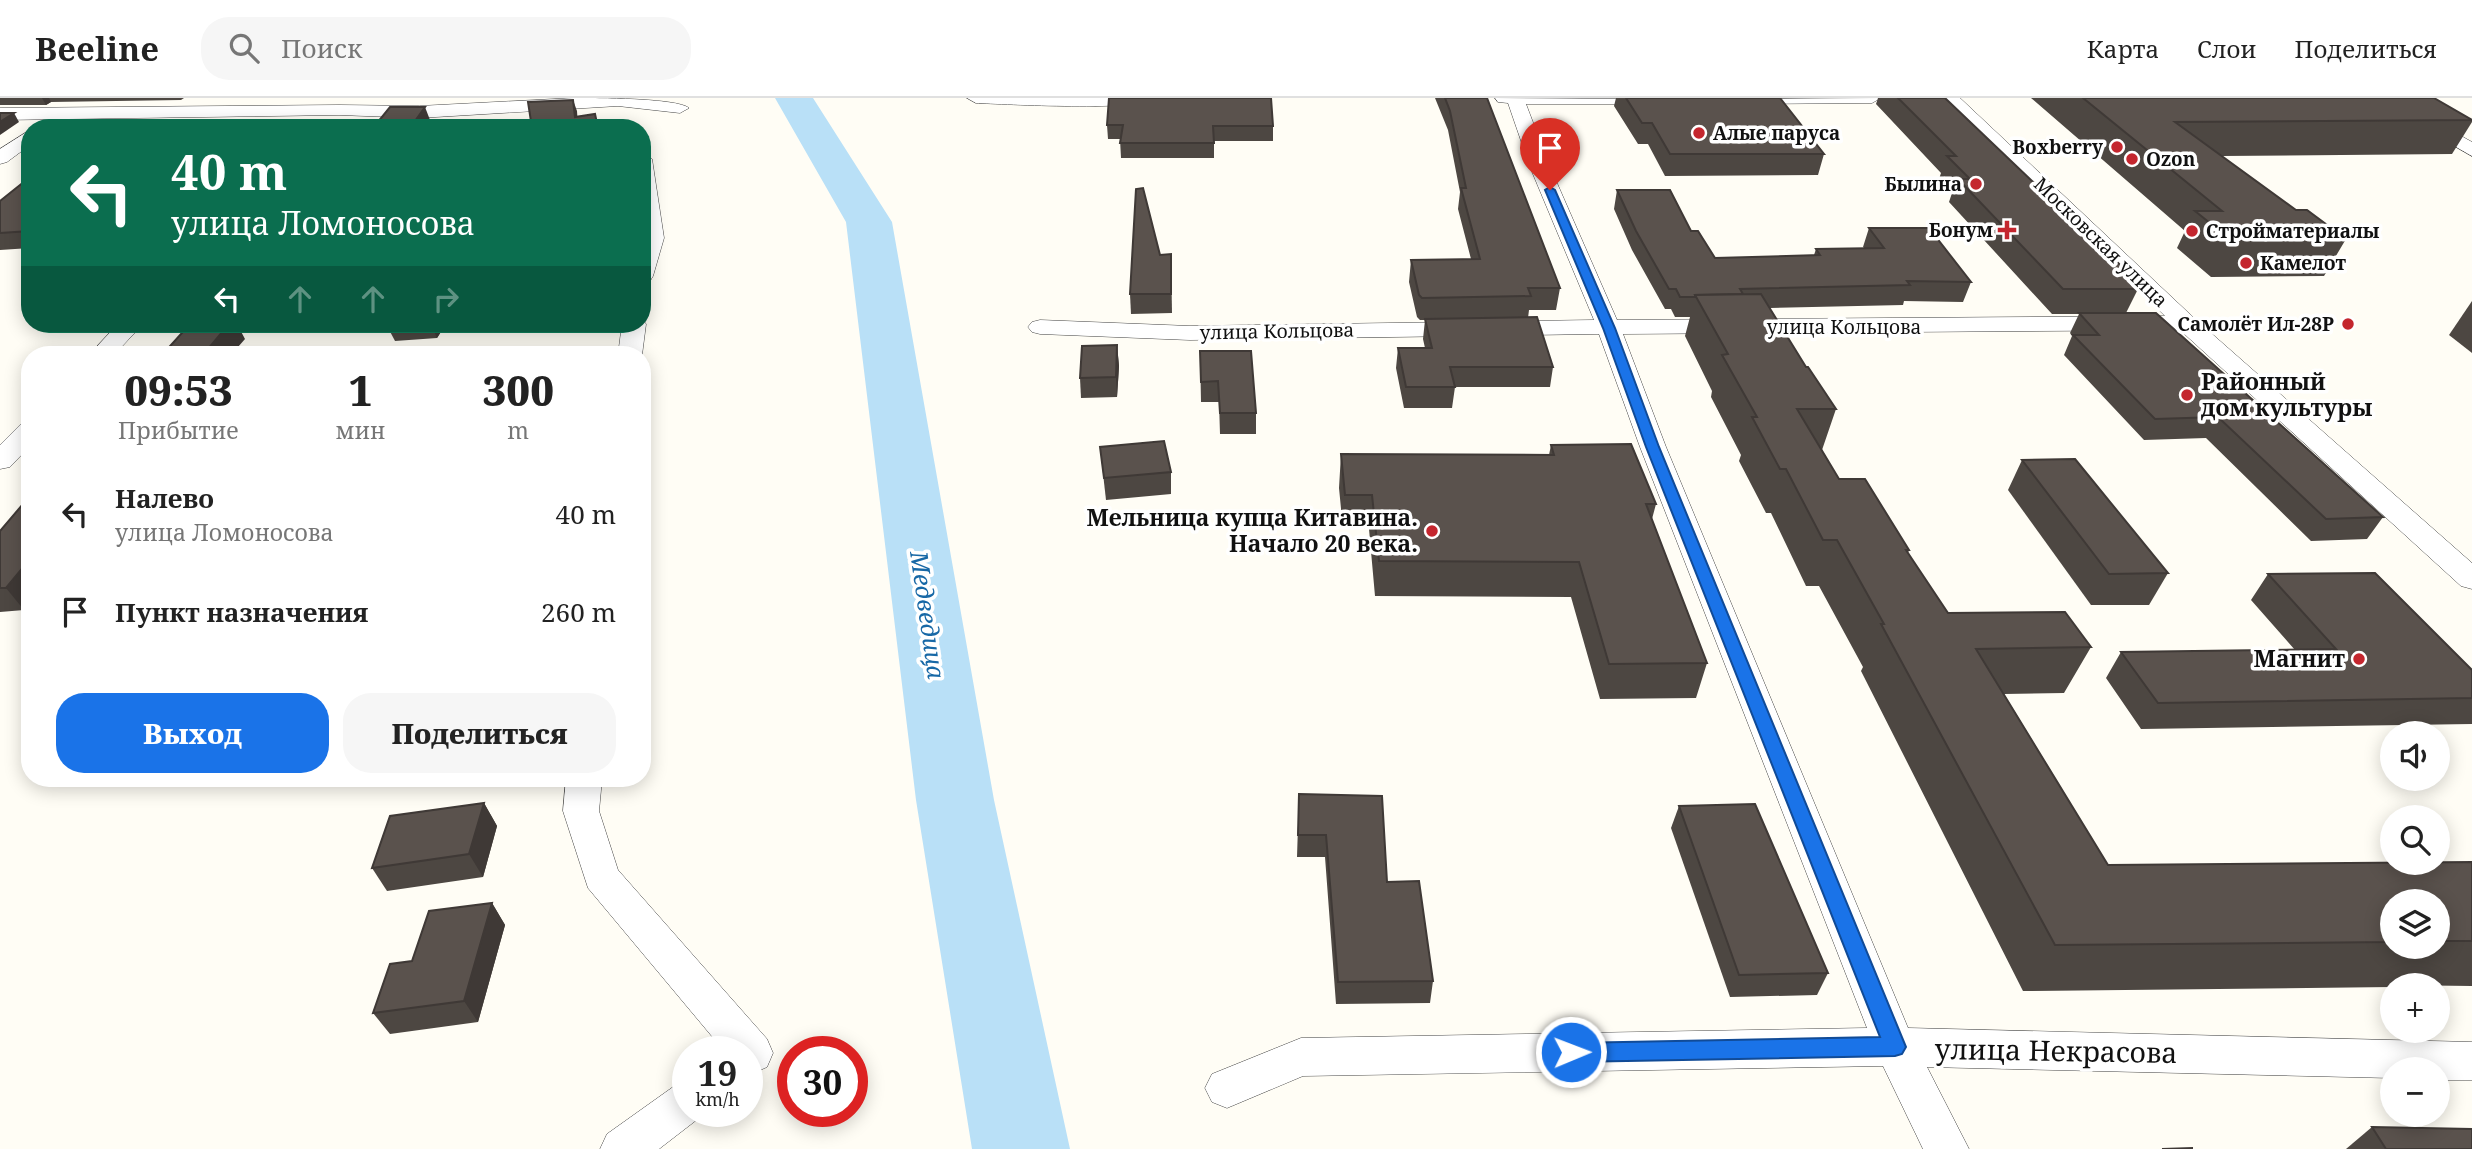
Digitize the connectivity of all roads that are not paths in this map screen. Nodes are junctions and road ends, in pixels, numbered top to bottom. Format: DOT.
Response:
graph roads {
  1 [pos="591,98"];
  2 [pos="976,98"];
  3 [pos="1148,98"];
  4 [pos="1511,98"];
  5 [pos="1872,98"];
  6 [pos="1950,98"];
  7 [pos="2380,98"];
  8 [pos="1679,99"];
  9 [pos="1720,99"];
  10 [pos="618,101"];
  11 [pos="680,108"];
  12 [pos="339,110"];
  13 [pos="61,113"];
  14 [pos="0,114"];
  15 [pos="53,119"];
  16 [pos="330,119"];
  17 [pos="625,119"];
  18 [pos="21,143"];
  19 [pos="2472,150"];
  20 [pos="0,158"];
  21 [pos="651,224"];
  22 [pos="651,245"];
  23 [pos="2186,323"];
  24 [pos="1040,327"];
  25 [pos="1609,328"];
  26 [pos="122,333"];
  27 [pos="110,346"];
  28 [pos="21,439"];
  29 [pos="0,461"];
  30 [pos="2472,579"];
  31 [pos="583,787"];
  32 [pos="737,1036"];
  33 [pos="1895,1047"];
  34 [pos="2472,1061"];
  35 [pos="1227,1088"];
  36 [pos="672,1113"];
  37 [pos="622,1149"];
  38 [pos="1946,1149"];
  1 -- 10 [label="street"];
  2 -- 3 [label="street"];
  4 -- 8 [label="street"];
  4 -- 25 [label="street"];
  5 -- 9 [label="street"];
  6 -- 23 [label="street, Московская улица"];
  7 -- 19 [label="street"];
  10 -- 11 [label="street"];
  10 -- 12 [label="street"];
  10 -- 17 [label="street"];
  12 -- 13 [label="street"];
  12 -- 16 [label="street"];
  13 -- 14 [label="street"];
  13 -- 15 [label="street"];
  18 -- 20 [label="street"];
  21 -- 22 [label="street"];
  23 -- 25 [label="street, улица Кольцова"];
  23 -- 30 [label="street, Московская улица"];
  24 -- 25 [label="street, улица Кольцова"];
  25 -- 33 [label="street"];
  26 -- 27 [label="street"];
  28 -- 29 [label="street"];
  31 -- 32 [label="street"];
  33 -- 34 [label="street, улица Некрасова"];
  33 -- 35 [label="street, улица Некрасова"];
  33 -- 38 [label="street"];
  36 -- 37 [label="street"];
}
